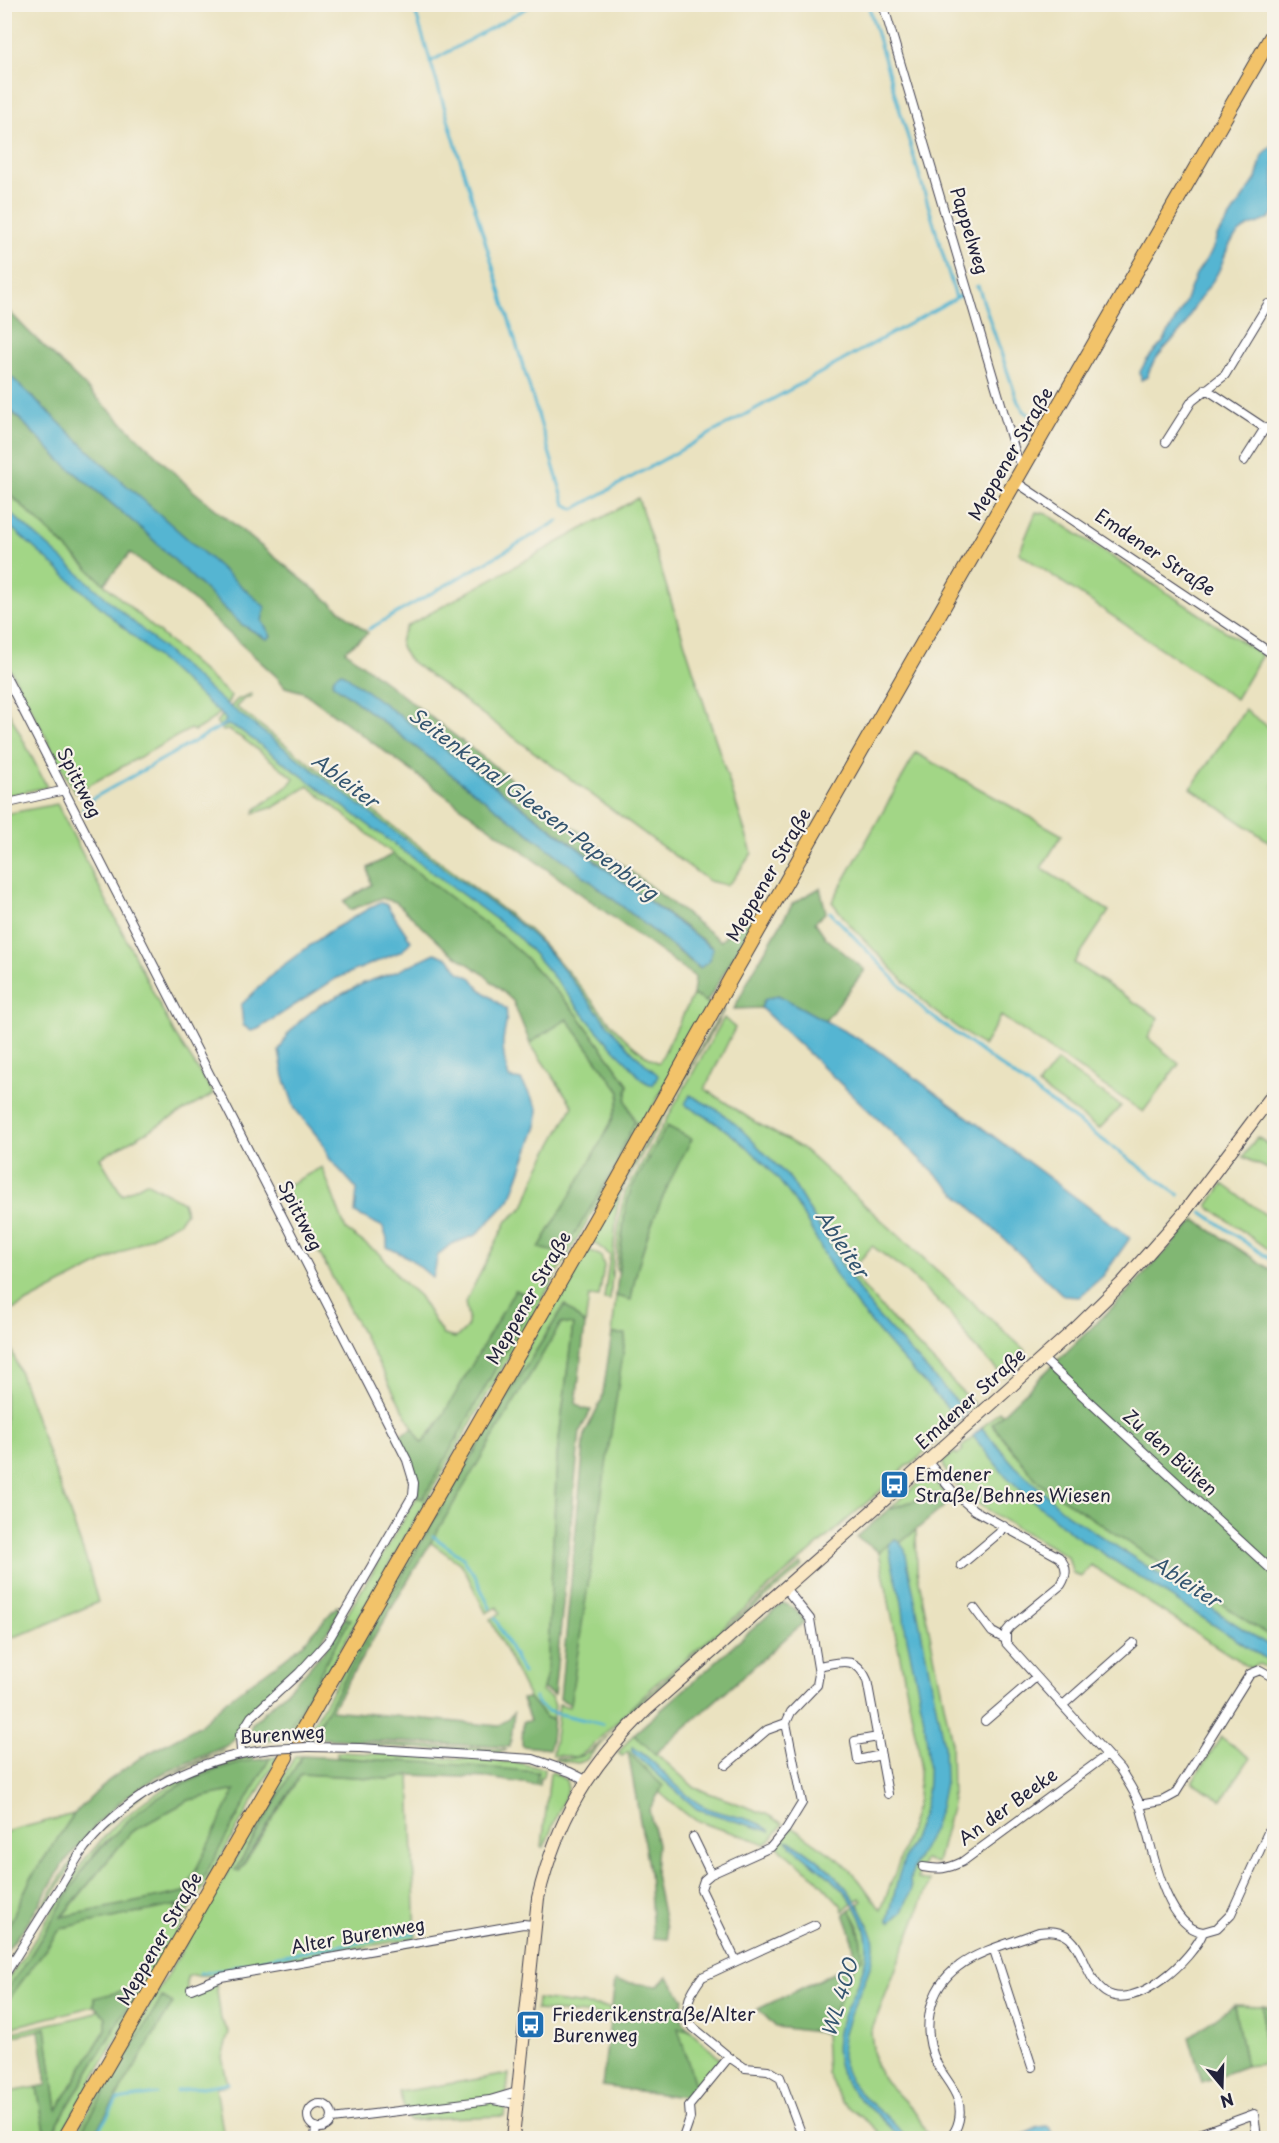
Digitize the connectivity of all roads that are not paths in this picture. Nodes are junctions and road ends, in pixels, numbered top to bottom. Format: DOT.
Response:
graph roads {
  1 [pos="883,4"];
  2 [pos="1275,32"];
  3 [pos="1275,308"];
  4 [pos="1206,389"];
  5 [pos="1265,428"];
  6 [pos="1275,434"];
  7 [pos="1166,442"];
  8 [pos="1244,461"];
  9 [pos="1024,466"];
  10 [pos="1016,482"];
  11 [pos="1275,655"];
  12 [pos="4,673"];
  13 [pos="64,790"];
  14 [pos="4,804"];
  15 [pos="1275,1093"];
  16 [pos="1043,1359"];
  17 [pos="927,1461"];
  18 [pos="1004,1526"];
  19 [pos="961,1565"];
  20 [pos="1275,1572"];
  21 [pos="785,1588"];
  22 [pos="974,1608"];
  23 [pos="1005,1639"];
  24 [pos="1133,1643"];
  25 [pos="818,1666"];
  26 [pos="1036,1677"];
  27 [pos="1275,1678"];
  28 [pos="1063,1705"];
  29 [pos="985,1720"];
  30 [pos="786,1723"];
  31 [pos="878,1737"];
  32 [pos="303,1743"];
  33 [pos="241,1752"];
  34 [pos="881,1755"];
  35 [pos="1107,1755"];
  36 [pos="286,1757"];
  37 [pos="726,1765"];
  38 [pos="586,1780"];
  39 [pos="888,1794"];
  40 [pos="1139,1805"];
  41 [pos="1275,1819"];
  42 [pos="693,1837"];
  43 [pos="923,1867"];
  44 [pos="711,1874"];
  45 [pos="534,1925"];
  46 [pos="815,1925"];
  47 [pos="1203,1932"];
  48 [pos="994,1950"];
  49 [pos="736,1961"];
  50 [pos="4,1976"];
  51 [pos="190,1989"];
  52 [pos="729,2057"];
  53 [pos="1032,2067"];
  54 [pos="517,2098"];
  55 [pos="332,2119"];
  56 [pos="316,2127"];
  57 [pos="65,2139"];
  58 [pos="315,2139"];
  59 [pos="513,2139"];
  60 [pos="683,2139"];
  61 [pos="803,2139"];
  62 [pos="950,2139"];
  63 [pos="1188,2139"];
  64 [pos="1257,2139"];
  1 -- 9 [label="street, Pappelweg"];
  2 -- 9 [label="main road, Meppener Straße"];
  3 -- 4 [label="street"];
  4 -- 5 [label="street"];
  4 -- 7 [label="street"];
  5 -- 6 [label="street"];
  5 -- 8 [label="street"];
  9 -- 10 [label="main road, Meppener Straße"];
  10 -- 11 [label="street, Emdener Straße"];
  10 -- 32 [label="main road, Meppener Straße"];
  12 -- 13 [label="street, Spittweg"];
  13 -- 14 [label="street"];
  13 -- 33 [label="street, Spittweg"];
  15 -- 16 [label="street, Emdener Straße"];
  16 -- 17 [label="street, Emdener Straße"];
  16 -- 20 [label="street, Zu den Bülten"];
  17 -- 18 [label="street"];
  17 -- 21 [label="street, Emdener Straße"];
  18 -- 19 [label="street"];
  18 -- 23 [label="street"];
  21 -- 25 [label="street"];
  21 -- 38 [label="street, Emdener Straße"];
  22 -- 23 [label="street"];
  23 -- 26 [label="street"];
  24 -- 28 [label="street"];
  25 -- 30 [label="street"];
  25 -- 31 [label="street"];
  26 -- 28 [label="street"];
  26 -- 29 [label="street"];
  27 -- 40 [label="street"];
  28 -- 35 [label="street"];
  30 -- 37 [label="street"];
  30 -- 44 [label="street"];
  31 -- 34 [label="street"];
  31 -- 34 [label="street"];
  32 -- 33 [label="street, Burenweg, bridge"];
  32 -- 38 [label="street, Burenweg"];
  33 -- 50 [label="street, Burenweg"];
  34 -- 39 [label="street"];
  35 -- 40 [label="street"];
  35 -- 43 [label="street, An der Beeke"];
  36 -- 57 [label="main road, Meppener Straße"];
  38 -- 45 [label="street, Emdener Straße"];
  40 -- 47 [label="street"];
  41 -- 47 [label="street"];
  42 -- 44 [label="street"];
  44 -- 49 [label="street"];
  45 -- 51 [label="street, Alter Burenweg"];
  45 -- 54 [label="street, Emdener Straße"];
  46 -- 49 [label="street"];
  47 -- 48 [label="street"];
  48 -- 53 [label="street"];
  48 -- 62 [label="street"];
  49 -- 52 [label="street"];
  52 -- 60 [label="street"];
  52 -- 61 [label="street"];
  54 -- 55 [label="street"];
  54 -- 59 [label="street, Emdener Straße"];
  55 -- 56 [label="street"];
  55 -- 56 [label="street"];
  56 -- 58 [label="street"];
  63 -- 64 [label="street"];
}
